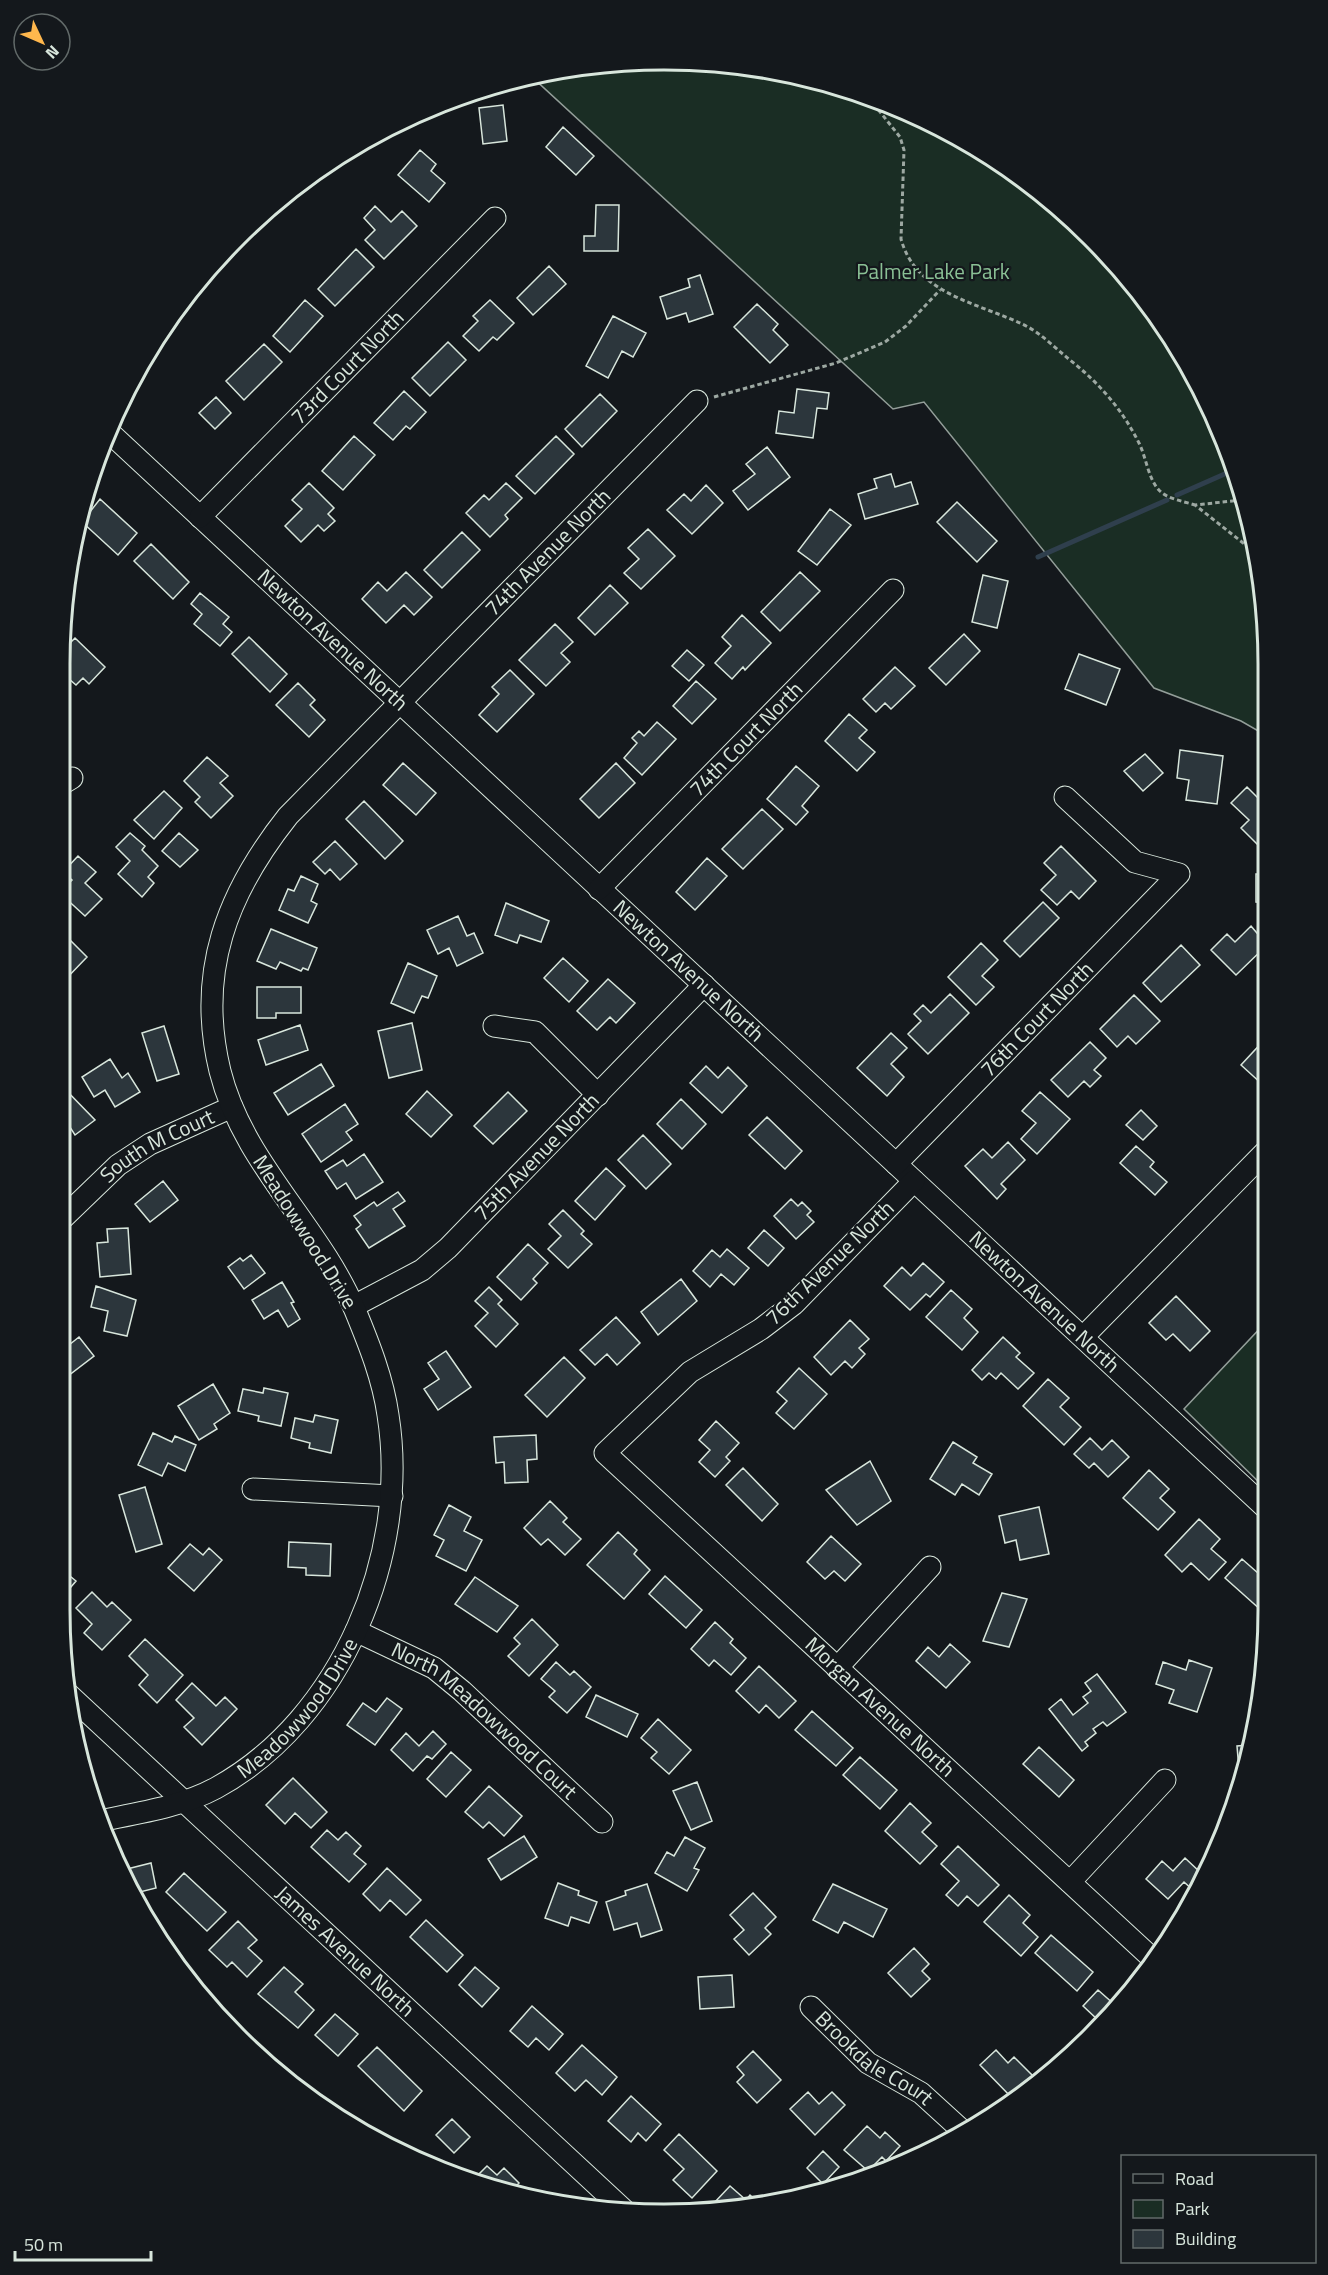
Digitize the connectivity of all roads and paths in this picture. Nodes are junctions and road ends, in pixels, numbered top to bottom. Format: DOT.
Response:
graph roads {
  1 [pos="881,112"];
  2 [pos="495,218"];
  3 [pos="940,290"];
  4 [pos="698,401"];
  5 [pos="116,438"];
  6 [pos="1234,501"];
  7 [pos="1195,505"];
  8 [pos="200,517"];
  9 [pos="1245,545"];
  10 [pos="892,590"];
  11 [pos="398,702"];
  12 [pos="1065,797"];
  13 [pos="599,889"];
  14 [pos="704,985"];
  15 [pos="494,1026"];
  16 [pos="598,1095"];
  17 [pos="232,1107"];
  18 [pos="1258,1159"];
  19 [pos="896,1164"];
  20 [pos="914,1181"];
  21 [pos="70,1211"];
  22 [pos="354,1306"];
  23 [pos="1083,1337"];
  24 [pos="605,1453"];
  25 [pos="253,1489"];
  26 [pos="392,1496"];
  27 [pos="1258,1501"];
  28 [pos="930,1567"];
  29 [pos="356,1631"];
  30 [pos="837,1668"];
  31 [pos="78,1704"];
  32 [pos="1165,1780"];
  33 [pos="183,1801"];
  34 [pos="109,1819"];
  35 [pos="602,1822"];
  36 [pos="1070,1882"];
  37 [pos="1148,1954"];
  38 [pos="811,2007"];
  39 [pos="958,2127"];
  40 [pos="615,2202"];
  1 -- 3 [label="path"];
  2 -- 8 [label="street, 73rd Court North"];
  3 -- 4 [label="path"];
  3 -- 7 [label="path"];
  4 -- 11 [label="street, 74th Avenue North"];
  5 -- 8 [label="street, Newton Avenue North"];
  6 -- 7 [label="path"];
  7 -- 9 [label="path"];
  8 -- 11 [label="street, Newton Avenue North"];
  10 -- 13 [label="street, 74th Court North"];
  11 -- 13 [label="street, Newton Avenue North"];
  11 -- 17 [label="street, Meadowwood Drive"];
  12 -- 19 [label="street, 76th Court North"];
  13 -- 14 [label="street, Newton Avenue North"];
  14 -- 16 [label="street, 75th Avenue North"];
  14 -- 19 [label="street, Newton Avenue North"];
  15 -- 16 [label="street"];
  16 -- 22 [label="street, 75th Avenue North"];
  17 -- 21 [label="street, South M Court"];
  17 -- 22 [label="street, Meadowwood Drive"];
  18 -- 23 [label="street"];
  19 -- 20 [label="street, Newton Avenue North"];
  20 -- 23 [label="street, Newton Avenue North"];
  20 -- 24 [label="street, 76th Avenue North"];
  22 -- 26 [label="street, Meadowwood Drive"];
  23 -- 27 [label="street, Newton Avenue North"];
  24 -- 30 [label="street, Morgan Avenue North"];
  25 -- 26 [label="street"];
  26 -- 29 [label="street, Meadowwood Drive"];
  28 -- 30 [label="street"];
  29 -- 33 [label="street, Meadowwood Drive"];
  29 -- 35 [label="street, North Meadowwood Court"];
  30 -- 36 [label="street, Morgan Avenue North"];
  31 -- 33 [label="street, James Avenue North"];
  32 -- 36 [label="street"];
  33 -- 34 [label="street, Meadowwood Drive"];
  33 -- 40 [label="street, James Avenue North"];
  36 -- 37 [label="street, Morgan Avenue North"];
  38 -- 39 [label="street, Brookdale Court"];
}
